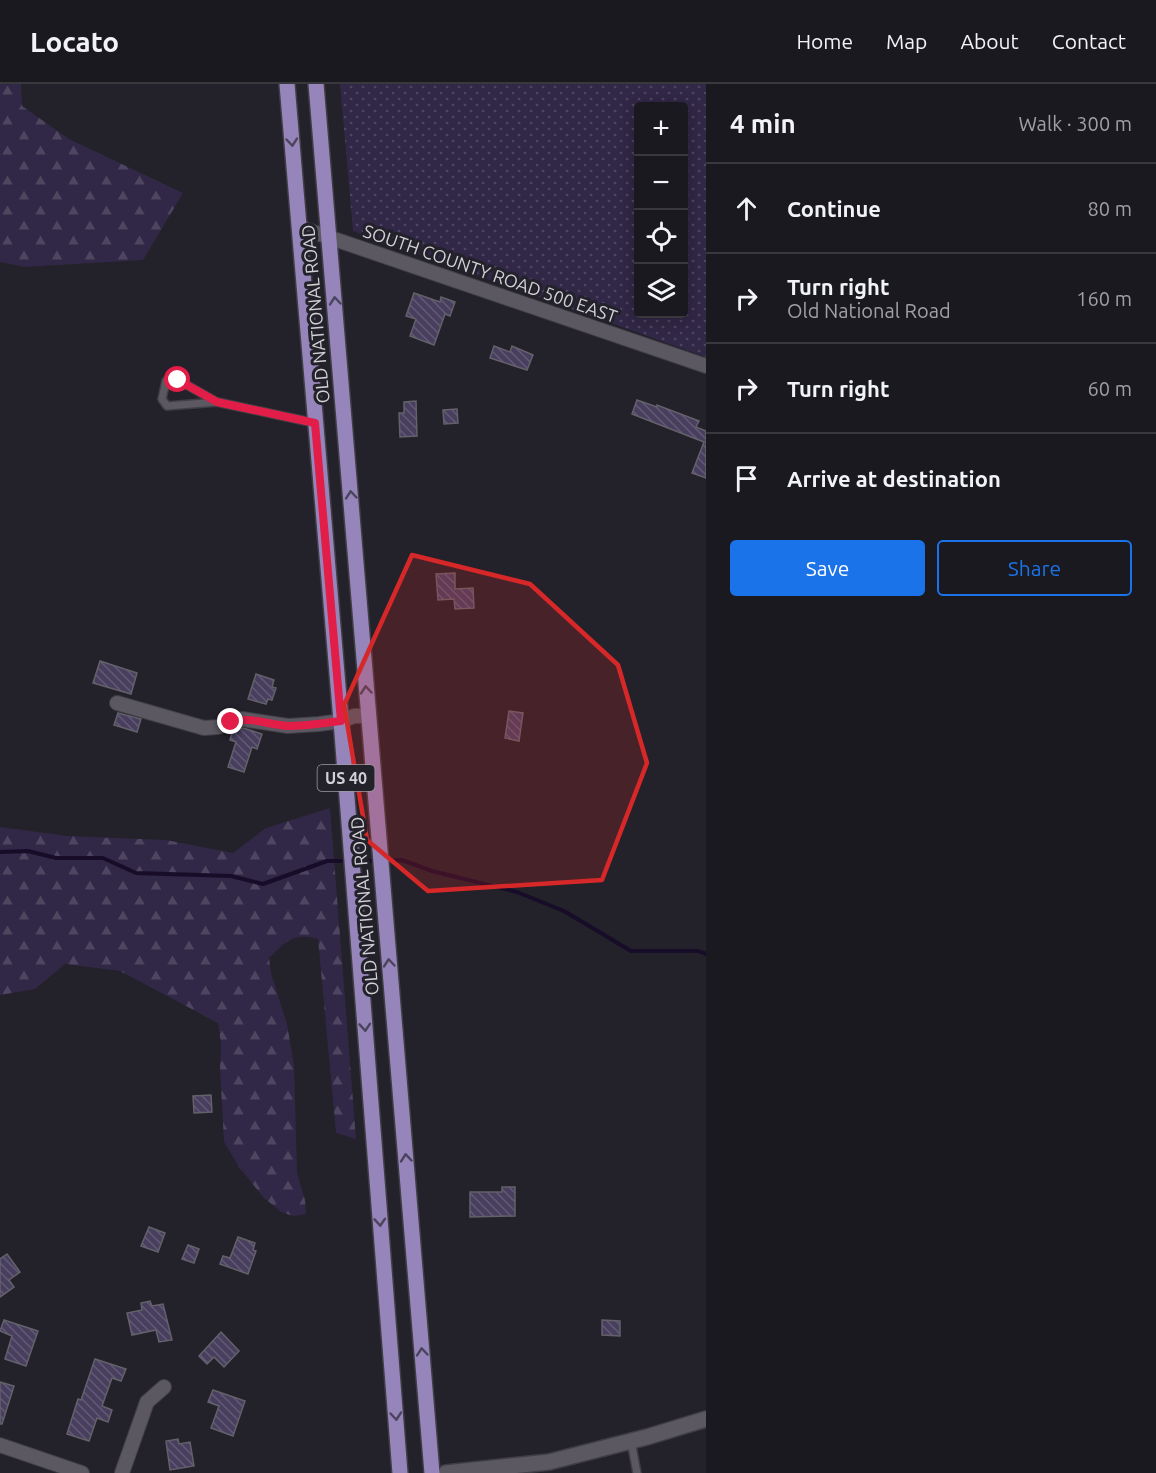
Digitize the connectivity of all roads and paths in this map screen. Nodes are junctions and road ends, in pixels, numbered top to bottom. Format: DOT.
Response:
graph roads {
  1 [pos="287,84"];
  2 [pos="316,84"];
  3 [pos="299,227"];
  4 [pos="330,238"];
  5 [pos="706,366"];
  6 [pos="217,402"];
  7 [pos="315,423"];
  8 [pos="117,703"];
  9 [pos="368,716"];
  10 [pos="341,721"];
  11 [pos="164,1387"];
  12 [pos="706,1419"];
  13 [pos="631,1441"];
  14 [pos="0,1445"];
  15 [pos="82,1473"];
  16 [pos="122,1473"];
  17 [pos="400,1473"];
  18 [pos="432,1473"];
  19 [pos="446,1473"];
  20 [pos="637,1473"];
  1 -- 3 [label="main road, OLD NATIONAL ROAD / US 40, one-way"];
  2 -- 4 [label="main road, OLD NATIONAL ROAD / US 40"];
  3 -- 4 [label="street, SOUTH COUNTY ROAD 500 EAST"];
  3 -- 7 [label="main road, OLD NATIONAL ROAD / US 40"];
  4 -- 5 [label="street, SOUTH COUNTY ROAD 500 EAST"];
  9 -- 4 [label="main road, OLD NATIONAL ROAD / US 40, one-way"];
  6 -- 6 [label="lane"];
  6 -- 7 [label="lane"];
  7 -- 10 [label="main road, OLD NATIONAL ROAD / US 40"];
  8 -- 10 [label="street"];
  9 -- 10 [label="street"];
  18 -- 9 [label="main road, OLD NATIONAL ROAD / US 40, one-way"];
  10 -- 17 [label="main road, OLD NATIONAL ROAD / US 40, one-way"];
  11 -- 16 [label="street"];
  12 -- 13 [label="street"];
  13 -- 19 [label="street"];
  13 -- 20 [label="lane"];
  14 -- 15 [label="street"];
}
